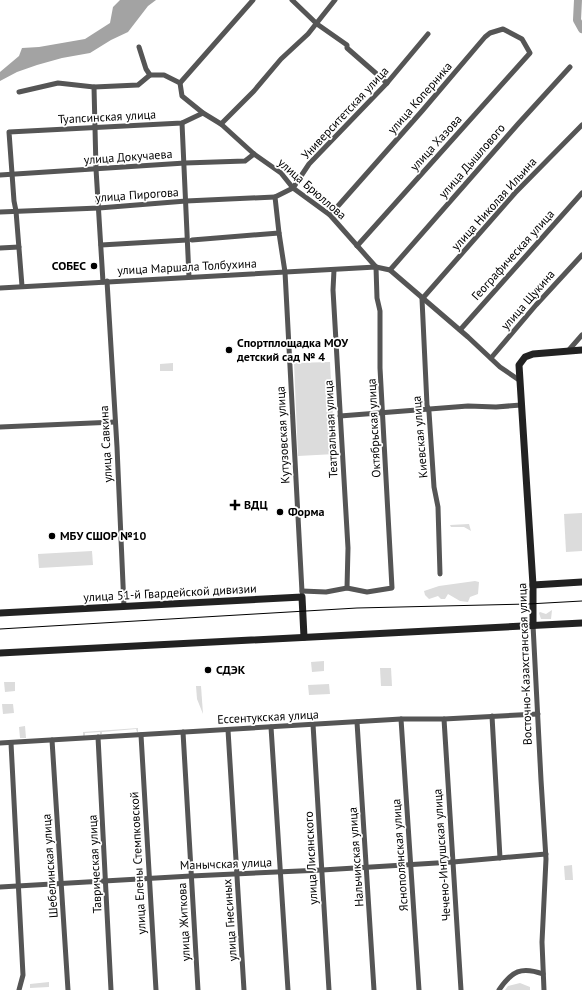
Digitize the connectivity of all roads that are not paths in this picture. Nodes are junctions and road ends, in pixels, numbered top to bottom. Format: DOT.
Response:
graph roads {
  1 [pos="254,0"];
  2 [pos="292,0"];
  3 [pos="335,0"];
  4 [pos="317,24"];
  5 [pos="428,34"];
  6 [pos="139,47"];
  7 [pos="530,53"];
  8 [pos="570,67"];
  9 [pos="150,75"];
  10 [pos="180,83"];
  11 [pos="387,83"];
  12 [pos="94,87"];
  13 [pos="19,92"];
  14 [pos="203,113"];
  15 [pos="182,123"];
  16 [pos="221,124"];
  17 [pos="582,125"];
  18 [pos="95,128"];
  19 [pos="254,154"];
  20 [pos="185,163"];
  21 [pos="96,169"];
  22 [pos="0,175"];
  23 [pos="12,175"];
  24 [pos="293,188"];
  25 [pos="582,193"];
  26 [pos="275,197"];
  27 [pos="186,201"];
  28 [pos="99,208"];
  29 [pos="16,210"];
  30 [pos="0,212"];
  31 [pos="330,215"];
  32 [pos="279,233"];
  33 [pos="189,240"];
  34 [pos="101,245"];
  35 [pos="357,246"];
  36 [pos="19,247"];
  37 [pos="0,248"];
  38 [pos="582,255"];
  39 [pos="376,267"];
  40 [pos="334,270"];
  41 [pos="390,270"];
  42 [pos="285,272"];
  43 [pos="189,277"];
  44 [pos="105,281"];
  45 [pos="22,286"];
  46 [pos="0,288"];
  47 [pos="422,299"];
  48 [pos="460,330"];
  49 [pos="582,335"];
  50 [pos="582,350"];
  51 [pos="568,351"];
  52 [pos="491,358"];
  53 [pos="520,380"];
  54 [pos="521,405"];
  55 [pos="428,408"];
  56 [pos="383,412"];
  57 [pos="340,416"];
  58 [pos="115,422"];
  59 [pos="0,427"];
  60 [pos="440,574"];
  61 [pos="582,582"];
  62 [pos="533,585"];
  63 [pos="347,588"];
  64 [pos="302,594"];
  65 [pos="124,606"];
  66 [pos="0,613"];
  67 [pos="582,623"];
  68 [pos="533,625"];
  69 [pos="304,637"];
  70 [pos="0,653"];
  71 [pos="538,714"];
  72 [pos="492,716"];
  73 [pos="401,719"];
  74 [pos="444,719"];
  75 [pos="357,722"];
  76 [pos="313,724"];
  77 [pos="271,727"];
  78 [pos="228,730"];
  79 [pos="183,732"];
  80 [pos="141,735"];
  81 [pos="98,737"];
  82 [pos="52,740"];
  83 [pos="0,743"];
  84 [pos="11,743"];
  85 [pos="546,854"];
  86 [pos="500,858"];
  87 [pos="453,862"];
  88 [pos="411,864"];
  89 [pos="366,867"];
  90 [pos="322,870"];
  91 [pos="280,872"];
  92 [pos="237,874"];
  93 [pos="191,876"];
  94 [pos="149,878"];
  95 [pos="106,881"];
  96 [pos="61,884"];
  97 [pos="19,886"];
  98 [pos="0,887"];
  99 [pos="543,974"];
  100 [pos="19,990"];
  101 [pos="68,990"];
  102 [pos="111,990"];
  103 [pos="156,990"];
  104 [pos="198,990"];
  105 [pos="244,990"];
  106 [pos="288,990"];
  107 [pos="329,990"];
  108 [pos="374,990"];
  109 [pos="418,990"];
  110 [pos="461,990"];
  111 [pos="499,990"];
  112 [pos="544,990"];
  1 -- 10 [label="street"];
  2 -- 4 [label="street"];
  3 -- 4 [label="street"];
  4 -- 11 [label="street"];
  4 -- 16 [label="street"];
  5 -- 11 [label="street, Университетская улица"];
  6 -- 9 [label="street"];
  7 -- 31 [label="street, улица Коперника"];
  7 -- 35 [label="street, улица Хазова"];
  8 -- 41 [label="street, улица Дышлового"];
  9 -- 10 [label="street"];
  9 -- 12 [label="street"];
  10 -- 14 [label="street, улица Брюллова"];
  11 -- 24 [label="street, Университетская улица"];
  12 -- 13 [label="street"];
  12 -- 18 [label="street, улица Савкина"];
  14 -- 15 [label="street, Туапсинская улица"];
  14 -- 16 [label="street, улица Брюллова"];
  15 -- 18 [label="street, Туапсинская улица"];
  15 -- 20 [label="street"];
  16 -- 19 [label="street, улица Брюллова"];
  17 -- 47 [label="street, улица Николая Ильина"];
  18 -- 21 [label="street, улица Савкина"];
  18 -- 23 [label="street, Туапсинская улица"];
  19 -- 20 [label="street, улица Докучаева"];
  19 -- 24 [label="street, улица Брюллова"];
  20 -- 21 [label="street, улица Докучаева"];
  20 -- 27 [label="street"];
  21 -- 23 [label="street, улица Докучаева"];
  21 -- 28 [label="street, улица Савкина"];
  22 -- 23 [label="street, улица Докучаева"];
  23 -- 29 [label="street"];
  24 -- 26 [label="street, Университетская улица"];
  24 -- 31 [label="street, улица Брюллова"];
  25 -- 48 [label="street, Географическая улица"];
  26 -- 27 [label="street, улица Пирогова"];
  26 -- 32 [label="street"];
  27 -- 28 [label="street, улица Пирогова"];
  27 -- 33 [label="street"];
  28 -- 29 [label="street, улица Пирогова"];
  28 -- 34 [label="street, улица Савкина"];
  29 -- 30 [label="street, улица Пирогова"];
  29 -- 36 [label="street"];
  31 -- 35 [label="street, улица Брюллова"];
  32 -- 33 [label="street"];
  32 -- 42 [label="street, Кутузовская улица"];
  33 -- 34 [label="street"];
  33 -- 43 [label="street"];
  34 -- 44 [label="street, улица Савкина"];
  35 -- 39 [label="street, улица Брюллова"];
  36 -- 37 [label="street"];
  36 -- 45 [label="street"];
  38 -- 52 [label="street, улица Щукина"];
  39 -- 40 [label="street, улица Маршала Толбухина"];
  39 -- 41 [label="street"];
  39 -- 56 [label="street, Октябрьская улица"];
  40 -- 42 [label="street, улица Маршала Толбухина"];
  40 -- 57 [label="street, Театральная улица"];
  41 -- 47 [label="street"];
  42 -- 43 [label="street, улица Маршала Толбухина"];
  42 -- 64 [label="street, Кутузовская улица"];
  43 -- 44 [label="street, улица Маршала Толбухина"];
  44 -- 45 [label="street, улица Маршала Толбухина"];
  44 -- 58 [label="street, улица Савкина"];
  45 -- 46 [label="street, улица Маршала Толбухина"];
  47 -- 48 [label="street"];
  47 -- 55 [label="street, Киевская улица"];
  48 -- 52 [label="street"];
  49 -- 51 [label="street"];
  50 -- 51 [label="main road, Восточно-Казахстанская улица"];
  51 -- 53 [label="main road, Восточно-Казахстанская улица"];
  52 -- 53 [label="street"];
  53 -- 54 [label="main road, Восточно-Казахстанская улица"];
  54 -- 55 [label="street"];
  54 -- 62 [label="main road, Восточно-Казахстанская улица"];
  55 -- 56 [label="street"];
  55 -- 60 [label="street, Киевская улица"];
  56 -- 57 [label="street"];
  56 -- 63 [label="street, Октябрьская улица"];
  57 -- 63 [label="street, Театральная улица"];
  58 -- 59 [label="street"];
  58 -- 65 [label="street, улица Савкина"];
  61 -- 62 [label="main road"];
  62 -- 68 [label="main road, Восточно-Казахстанская улица"];
  63 -- 64 [label="street"];
  64 -- 65 [label="main road, улица 51-й Гвардейской дивизии"];
  64 -- 69 [label="main road"];
  65 -- 66 [label="main road, улица 51-й Гвардейской дивизии"];
  67 -- 68 [label="main road"];
  68 -- 69 [label="main road"];
  68 -- 71 [label="street, Восточно-Казахстанская улица"];
  69 -- 70 [label="main road"];
  71 -- 72 [label="street, Ессентукская улица"];
  71 -- 85 [label="street, Восточно-Казахстанская улица"];
  72 -- 74 [label="street, Ессентукская улица"];
  72 -- 86 [label="street"];
  73 -- 74 [label="street, Ессентукская улица"];
  73 -- 75 [label="street, Ессентукская улица"];
  73 -- 88 [label="street, Яснополянская улица"];
  74 -- 87 [label="street, Чечено-Ингушская улица"];
  75 -- 76 [label="street, Ессентукская улица"];
  75 -- 89 [label="street, Нальчикская улица"];
  76 -- 77 [label="street, Ессентукская улица"];
  76 -- 90 [label="street, улица Лисянского"];
  77 -- 78 [label="street, Ессентукская улица"];
  77 -- 91 [label="street"];
  78 -- 79 [label="street, Ессентукская улица"];
  78 -- 92 [label="street, улица Гнесиных"];
  79 -- 80 [label="street, Ессентукская улица"];
  79 -- 93 [label="street, улица Житкова"];
  80 -- 81 [label="street, Ессентукская улица"];
  80 -- 94 [label="street, улица Елены Стемпковской"];
  81 -- 82 [label="street, Ессентукская улица"];
  81 -- 95 [label="street, Таврическая улица"];
  82 -- 84 [label="street, Ессентукская улица"];
  82 -- 96 [label="street, Шебелинская улица"];
  83 -- 84 [label="street, Ессентукская улица"];
  84 -- 97 [label="street"];
  85 -- 86 [label="street"];
  85 -- 99 [label="street, Восточно-Казахстанская улица"];
  86 -- 87 [label="street"];
  87 -- 88 [label="street, Манычская улица"];
  87 -- 110 [label="street, Чечено-Ингушская улица"];
  88 -- 89 [label="street, Манычская улица"];
  88 -- 109 [label="street, Яснополянская улица"];
  89 -- 90 [label="street, Манычская улица"];
  89 -- 108 [label="street, Нальчикская улица"];
  90 -- 91 [label="street, Манычская улица"];
  90 -- 107 [label="street, улица Лисянского"];
  91 -- 92 [label="street, Манычская улица"];
  91 -- 106 [label="street"];
  92 -- 93 [label="street, Манычская улица"];
  92 -- 105 [label="street, улица Гнесиных"];
  93 -- 94 [label="street, Манычская улица"];
  93 -- 104 [label="street, улица Житкова"];
  94 -- 95 [label="street, Манычская улица"];
  94 -- 103 [label="street, улица Елены Стемпковской"];
  95 -- 96 [label="street, Манычская улица"];
  95 -- 102 [label="street, Таврическая улица"];
  96 -- 97 [label="street, Манычская улица"];
  96 -- 101 [label="street, Шебелинская улица"];
  97 -- 98 [label="street, Манычская улица"];
  97 -- 100 [label="street"];
  99 -- 111 [label="street"];
  99 -- 112 [label="street, Восточно-Казахстанская улица"];
}
